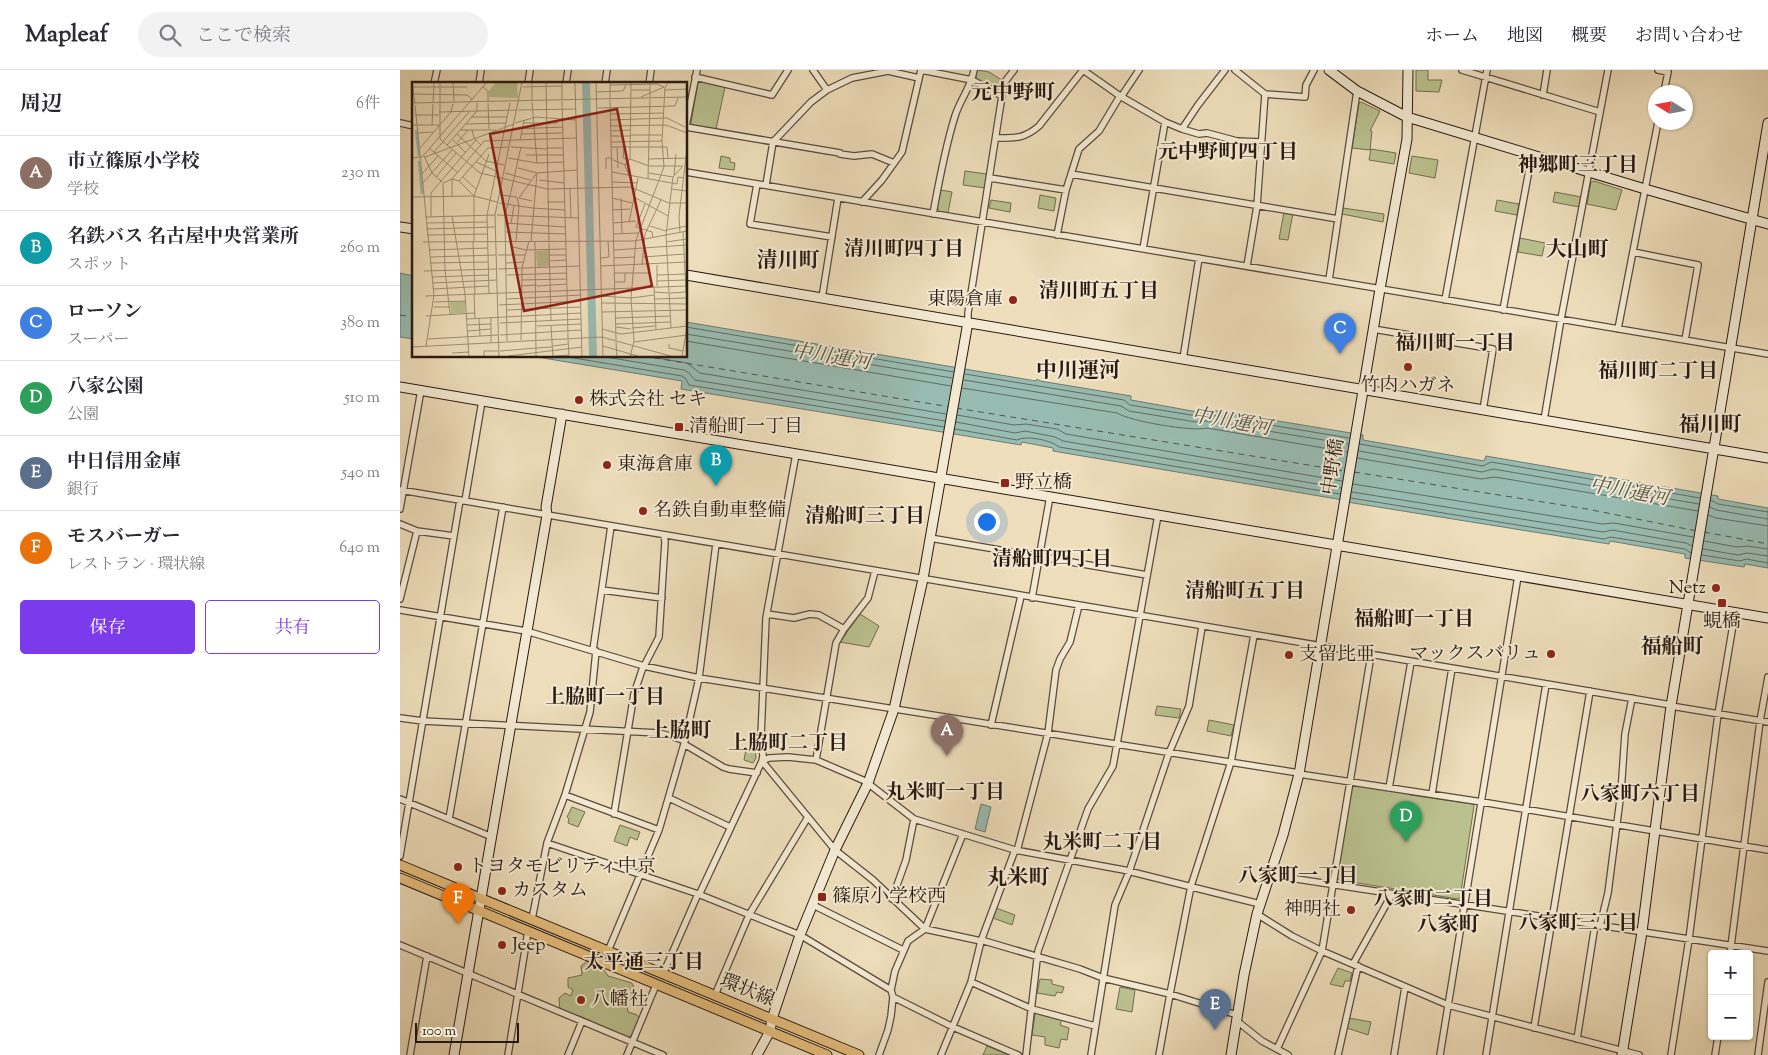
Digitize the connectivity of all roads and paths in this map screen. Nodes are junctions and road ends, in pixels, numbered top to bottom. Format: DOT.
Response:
graph roads {
  1 [pos="697,70"];
  2 [pos="788,70"];
  3 [pos="813,70"];
  4 [pos="921,70"];
  5 [pos="974,70"];
  6 [pos="1014,70"];
  7 [pos="1084,70"];
  8 [pos="1138,70"];
  9 [pos="1225,70"];
  10 [pos="1235,70"];
  11 [pos="1314,70"];
  12 [pos="1329,70"];
  13 [pos="1408,70"];
  14 [pos="1462,70"];
  15 [pos="1487,70"];
  16 [pos="1547,70"];
  17 [pos="1608,70"];
  18 [pos="1658,70"];
  19 [pos="695,77"];
  20 [pos="1486,77"];
  21 [pos="919,78"];
  22 [pos="972,80"];
  23 [pos="1665,85"];
  24 [pos="827,90"];
  25 [pos="1357,91"];
  26 [pos="1265,94"];
  27 [pos="1543,95"];
  28 [pos="1002,96"];
  29 [pos="1120,96"];
  30 [pos="1600,112"];
  31 [pos="688,116"];
  32 [pos="1407,117"];
  33 [pos="1165,122"];
  34 [pos="1768,122"];
  35 [pos="688,127"];
  36 [pos="1182,129"];
  37 [pos="1656,130"];
  38 [pos="1476,137"];
  39 [pos="996,138"];
  40 [pos="773,142"];
  41 [pos="1261,142"];
  42 [pos="1532,154"];
  43 [pos="894,163"];
  44 [pos="1764,167"];
  45 [pos="688,172"];
  46 [pos="1589,172"];
  47 [pos="1071,174"];
  48 [pos="990,178"];
  49 [pos="757,184"];
  50 [pos="766,186"];
  51 [pos="1153,188"];
  52 [pos="1645,189"];
  53 [pos="1066,190"];
  54 [pos="838,198"];
  55 [pos="862,202"];
  56 [pos="1257,206"];
  57 [pos="933,214"];
  58 [pos="1338,219"];
  59 [pos="1752,220"];
  60 [pos="983,222"];
  61 [pos="1768,224"];
  62 [pos="1057,234"];
  63 [pos="832,237"];
  64 [pos="1143,249"];
  65 [pos="1633,252"];
  66 [pos="1199,258"];
  67 [pos="1247,266"];
  68 [pos="688,275"];
  69 [pos="1329,280"];
  70 [pos="1380,289"];
  71 [pos="822,298"];
  72 [pos="1445,300"];
  73 [pos="1503,310"];
  74 [pos="1561,319"];
  75 [pos="968,322"];
  76 [pos="1373,329"];
  77 [pos="1618,329"];
  78 [pos="1685,340"];
  79 [pos="1731,348"];
  80 [pos="1768,354"];
  81 [pos="1183,359"];
  82 [pos="400,387"];
  83 [pos="420,390"];
  84 [pos="1363,390"];
  85 [pos="482,401"];
  86 [pos="1483,410"];
  87 [pos="562,414"];
  88 [pos="1544,420"];
  89 [pos="1714,449"];
  90 [pos="796,454"];
  91 [pos="1768,458"];
  92 [pos="940,478"];
  93 [pos="402,491"];
  94 [pos="1050,496"];
  95 [pos="462,501"];
  96 [pos="503,508"];
  97 [pos="400,509"];
  98 [pos="547,515"];
  99 [pos="1158,515"];
  100 [pos="400,524"];
  101 [pos="611,526"];
  102 [pos="417,531"];
  103 [pos="664,535"];
  104 [pos="454,536"];
  105 [pos="930,538"];
  106 [pos="716,544"];
  107 [pos="1337,545"];
  108 [pos="779,555"];
  109 [pos="1039,557"];
  110 [pos="875,571"];
  111 [pos="1147,575"];
  112 [pos="1518,576"];
  113 [pos="923,579"];
  114 [pos="602,590"];
  115 [pos="1021,596"];
  116 [pos="662,598"];
  117 [pos="1032,598"];
  118 [pos="400,600"];
  119 [pos="1078,605"];
  120 [pos="1688,605"];
  121 [pos="400,610"];
  122 [pos="1735,612"];
  123 [pos="767,614"];
  124 [pos="1139,616"];
  125 [pos="440,617"];
  126 [pos="1768,618"];
  127 [pos="483,624"];
  128 [pos="1202,627"];
  129 [pos="844,629"];
  130 [pos="526,631"];
  131 [pos="1254,635"];
  132 [pos="1320,646"];
  133 [pos="595,650"];
  134 [pos="1371,655"];
  135 [pos="1411,662"];
  136 [pos="644,666"];
  137 [pos="1452,668"];
  138 [pos="1502,677"];
  139 [pos="1768,677"];
  140 [pos="699,678"];
  141 [pos="1546,684"];
  142 [pos="762,688"];
  143 [pos="1590,692"];
  144 [pos="1632,698"];
  145 [pos="826,699"];
  146 [pos="1671,706"];
  147 [pos="894,710"];
  148 [pos="1718,714"];
  149 [pos="400,718"];
  150 [pos="423,721"];
  151 [pos="1760,721"];
  152 [pos="1768,722"];
  153 [pos="466,723"];
  154 [pos="991,725"];
  155 [pos="511,726"];
  156 [pos="584,730"];
  157 [pos="628,733"];
  158 [pos="1048,733"];
  159 [pos="685,743"];
  160 [pos="1116,743"];
  161 [pos="1169,753"];
  162 [pos="816,760"];
  163 [pos="762,761"];
  164 [pos="1231,762"];
  165 [pos="757,773"];
  166 [pos="1299,774"];
  167 [pos="1351,782"];
  168 [pos="868,783"];
  169 [pos="1389,788"];
  170 [pos="1432,794"];
  171 [pos="565,796"];
  172 [pos="669,798"];
  173 [pos="400,799"];
  174 [pos="409,802"];
  175 [pos="1482,802"];
  176 [pos="1526,810"];
  177 [pos="614,814"];
  178 [pos="808,817"];
  179 [pos="1569,817"];
  180 [pos="449,819"];
  181 [pos="914,819"];
  182 [pos="1616,825"];
  183 [pos="730,828"];
  184 [pos="660,830"];
  185 [pos="1655,831"];
  186 [pos="963,834"];
  187 [pos="492,837"];
  188 [pos="1702,839"];
  189 [pos="547,843"];
  190 [pos="1744,846"];
  191 [pos="836,850"];
  192 [pos="1768,850"];
  193 [pos="1016,851"];
  194 [pos="400,856"];
  195 [pos="1069,860"];
  196 [pos="400,865"];
  197 [pos="1129,872"];
  198 [pos="1270,874"];
  199 [pos="640,875"];
  200 [pos="400,878"];
  201 [pos="1333,884"];
  202 [pos="1191,886"];
  203 [pos="1392,894"];
  204 [pos="698,895"];
  205 [pos="481,898"];
  206 [pos="892,899"];
  207 [pos="1260,904"];
  208 [pos="813,905"];
  209 [pos="1465,905"];
  210 [pos="479,910"];
  211 [pos="1508,912"];
  212 [pos="1257,914"];
  213 [pos="749,915"];
  214 [pos="1552,918"];
  215 [pos="532,919"];
  216 [pos="1598,925"];
  217 [pos="925,929"];
  218 [pos="528,931"];
  219 [pos="1642,932"];
  220 [pos="800,935"];
  221 [pos="1689,939"];
  222 [pos="981,941"];
  223 [pos="400,945"];
  224 [pos="1731,945"];
  225 [pos="903,950"];
  226 [pos="1730,950"];
  227 [pos="608,951"];
  228 [pos="1322,951"];
  229 [pos="1768,951"];
  230 [pos="427,956"];
  231 [pos="1038,957"];
  232 [pos="1355,965"];
  233 [pos="468,973"];
  234 [pos="663,974"];
  235 [pos="1103,978"];
  236 [pos="971,982"];
  237 [pos="1768,982"];
  238 [pos="656,985"];
  239 [pos="1404,987"];
  240 [pos="518,994"];
  241 [pos="892,994"];
  242 [pos="1170,994"];
  243 [pos="715,995"];
  244 [pos="1448,1005"];
  245 [pos="1032,1009"];
  246 [pos="1492,1016"];
  247 [pos="1237,1018"];
  248 [pos="772,1019"];
  249 [pos="582,1021"];
  250 [pos="1096,1026"];
  251 [pos="952,1027"];
  252 [pos="1534,1028"];
  253 [pos="770,1031"];
  254 [pos="1577,1039"];
  255 [pos="1717,1040"];
  256 [pos="633,1042"];
  257 [pos="1277,1049"];
  258 [pos="1622,1053"];
  259 [pos="410,1055"];
  260 [pos="454,1055"];
  261 [pos="508,1055"];
  262 [pos="568,1055"];
  263 [pos="627,1055"];
  264 [pos="663,1055"];
  265 [pos="756,1055"];
  266 [pos="827,1055"];
  267 [pos="859,1055"];
  268 [pos="879,1055"];
  269 [pos="941,1055"];
  270 [pos="1018,1055"];
  271 [pos="1026,1055"];
  272 [pos="1091,1055"];
  273 [pos="1159,1055"];
  274 [pos="1230,1055"];
  275 [pos="1288,1055"];
  276 [pos="1338,1055"];
  277 [pos="1394,1055"];
  278 [pos="1440,1055"];
  279 [pos="1486,1055"];
  280 [pos="1639,1055"];
  281 [pos="1671,1055"];
  282 [pos="1715,1055"];
  283 [pos="1758,1055"];
  1 -- 19 [label="street"];
  2 -- 19 [label="street"];
  3 -- 24 [label="street"];
  4 -- 21 [label="street"];
  4 -- 22 [label="street"];
  5 -- 22 [label="street"];
  6 -- 28 [label="street"];
  7 -- 29 [label="street"];
  7 -- 39 [label="street"];
  8 -- 29 [label="street"];
  9 -- 36 [label="street"];
  10 -- 26 [label="street"];
  11 -- 26 [label="street"];
  12 -- 25 [label="street"];
  13 -- 32 [label="street, 中野橋"];
  14 -- 20 [label="street"];
  15 -- 20 [label="street"];
  16 -- 27 [label="street"];
  17 -- 30 [label="street"];
  18 -- 23 [label="street"];
  19 -- 31 [label="street"];
  20 -- 27 [label="street"];
  20 -- 38 [label="street"];
  21 -- 24 [label="street"];
  21 -- 43 [label="street"];
  22 -- 28 [label="street"];
  22 -- 57 [label="street"];
  24 -- 40 [label="street"];
  25 -- 32 [label="street"];
  25 -- 58 [label="street"];
  26 -- 41 [label="street"];
  27 -- 30 [label="street"];
  28 -- 39 [label="street"];
  29 -- 33 [label="street"];
  29 -- 47 [label="street"];
  30 -- 46 [label="street"];
  32 -- 38 [label="street"];
  32 -- 70 [label="street, 中野橋"];
  33 -- 36 [label="street"];
  33 -- 51 [label="street"];
  34 -- 44 [label="street"];
  35 -- 40 [label="street"];
  36 -- 41 [label="street"];
  37 -- 52 [label="street"];
  38 -- 42 [label="street"];
  38 -- 72 [label="street"];
  39 -- 48 [label="street"];
  40 -- 43 [label="street"];
  40 -- 50 [label="street"];
  41 -- 56 [label="street"];
  42 -- 46 [label="street"];
  42 -- 73 [label="street"];
  43 -- 55 [label="street"];
  44 -- 59 [label="street"];
  45 -- 49 [label="street"];
  46 -- 52 [label="street"];
  46 -- 74 [label="street"];
  47 -- 51 [label="street"];
  47 -- 53 [label="street"];
  48 -- 53 [label="street"];
  48 -- 60 [label="street"];
  49 -- 50 [label="street"];
  49 -- 63 [label="street"];
  50 -- 54 [label="street"];
  51 -- 56 [label="street"];
  51 -- 64 [label="street"];
  52 -- 59 [label="street"];
  52 -- 65 [label="street"];
  53 -- 62 [label="street"];
  54 -- 55 [label="street"];
  54 -- 63 [label="street"];
  55 -- 57 [label="street"];
  56 -- 58 [label="street"];
  56 -- 67 [label="street"];
  57 -- 60 [label="street"];
  58 -- 69 [label="street"];
  59 -- 61 [label="street"];
  59 -- 79 [label="street"];
  60 -- 62 [label="street"];
  60 -- 75 [label="street"];
  62 -- 64 [label="street"];
  63 -- 71 [label="street"];
  64 -- 66 [label="street"];
  65 -- 77 [label="street"];
  65 -- 78 [label="street"];
  66 -- 67 [label="street"];
  66 -- 81 [label="street"];
  67 -- 69 [label="street"];
  68 -- 71 [label="street"];
  69 -- 70 [label="street"];
  70 -- 72 [label="street"];
  70 -- 76 [label="street, 中野橋"];
  71 -- 75 [label="street"];
  72 -- 73 [label="street"];
  73 -- 74 [label="street"];
  74 -- 77 [label="street"];
  74 -- 88 [label="street"];
  75 -- 81 [label="street"];
  75 -- 92 [label="street"];
  76 -- 84 [label="street, 中野橋"];
  76 -- 86 [label="street"];
  77 -- 78 [label="street"];
  78 -- 79 [label="street"];
  79 -- 80 [label="street"];
  79 -- 89 [label="street"];
  81 -- 84 [label="street"];
  82 -- 83 [label="street"];
  83 -- 85 [label="street"];
  83 -- 93 [label="street"];
  84 -- 86 [label="street"];
  84 -- 107 [label="street, 中野橋"];
  85 -- 87 [label="street"];
  85 -- 95 [label="street"];
  86 -- 88 [label="street"];
  87 -- 90 [label="street"];
  87 -- 98 [label="street"];
  88 -- 89 [label="street"];
  89 -- 91 [label="street"];
  89 -- 120 [label="street"];
  90 -- 92 [label="street"];
  90 -- 108 [label="street"];
  92 -- 94 [label="street"];
  92 -- 105 [label="street"];
  93 -- 95 [label="street"];
  93 -- 97 [label="street"];
  94 -- 99 [label="street"];
  94 -- 109 [label="street"];
  95 -- 96 [label="street"];
  95 -- 104 [label="street"];
  96 -- 98 [label="street"];
  96 -- 127 [label="street"];
  98 -- 101 [label="street"];
  98 -- 130 [label="street"];
  99 -- 107 [label="street"];
  99 -- 111 [label="street"];
  100 -- 102 [label="street"];
  101 -- 103 [label="street"];
  101 -- 114 [label="street"];
  102 -- 104 [label="street"];
  102 -- 118 [label="street"];
  103 -- 106 [label="street"];
  103 -- 116 [label="street"];
  104 -- 125 [label="street"];
  105 -- 109 [label="street"];
  105 -- 113 [label="street"];
  106 -- 108 [label="street"];
  106 -- 140 [label="street"];
  107 -- 112 [label="street"];
  107 -- 132 [label="street, 中野橋"];
  108 -- 110 [label="street"];
  108 -- 123 [label="street"];
  109 -- 111 [label="street"];
  109 -- 117 [label="street"];
  110 -- 113 [label="street"];
  110 -- 129 [label="street"];
  111 -- 124 [label="street"];
  112 -- 120 [label="street"];
  112 -- 138 [label="street"];
  113 -- 115 [label="street"];
  113 -- 147 [label="street"];
  114 -- 116 [label="street"];
  114 -- 133 [label="street"];
  115 -- 117 [label="street"];
  115 -- 154 [label="street"];
  116 -- 136 [label="street"];
  117 -- 119 [label="street"];
  119 -- 124 [label="street"];
  119 -- 158 [label="street"];
  120 -- 122 [label="street"];
  120 -- 146 [label="street"];
  121 -- 125 [label="street"];
  122 -- 126 [label="street"];
  122 -- 148 [label="street"];
  123 -- 129 [label="street"];
  123 -- 142 [label="street"];
  124 -- 128 [label="street"];
  124 -- 160 [label="street"];
  125 -- 127 [label="street"];
  125 -- 150 [label="street"];
  127 -- 130 [label="street"];
  127 -- 153 [label="street"];
  128 -- 131 [label="street"];
  128 -- 161 [label="street"];
  129 -- 145 [label="street"];
  130 -- 133 [label="street"];
  130 -- 155 [label="street"];
  131 -- 132 [label="street"];
  131 -- 164 [label="street"];
  132 -- 134 [label="street"];
  132 -- 166 [label="street, 中野橋"];
  133 -- 136 [label="street"];
  133 -- 156 [label="street"];
  134 -- 135 [label="street"];
  134 -- 167 [label="street"];
  135 -- 137 [label="street"];
  135 -- 169 [label="street"];
  136 -- 140 [label="street"];
  136 -- 157 [label="street"];
  137 -- 138 [label="street"];
  137 -- 170 [label="street"];
  138 -- 141 [label="street"];
  138 -- 175 [label="street"];
  139 -- 151 [label="street"];
  140 -- 142 [label="street"];
  140 -- 159 [label="street"];
  141 -- 143 [label="street"];
  141 -- 176 [label="street"];
  142 -- 145 [label="street"];
  142 -- 163 [label="street"];
  143 -- 144 [label="street"];
  143 -- 179 [label="street"];
  144 -- 146 [label="street"];
  144 -- 182 [label="street"];
  145 -- 147 [label="street"];
  145 -- 162 [label="street"];
  146 -- 148 [label="street"];
  146 -- 185 [label="street"];
  147 -- 154 [label="street"];
  147 -- 168 [label="street"];
  148 -- 151 [label="street"];
  148 -- 188 [label="street"];
  149 -- 150 [label="street"];
  150 -- 153 [label="street"];
  150 -- 174 [label="street"];
  151 -- 152 [label="street"];
  151 -- 190 [label="street"];
  153 -- 155 [label="street"];
  153 -- 180 [label="street"];
  154 -- 158 [label="street"];
  155 -- 156 [label="street"];
  155 -- 187 [label="street"];
  156 -- 157 [label="street"];
  156 -- 171 [label="street"];
  157 -- 159 [label="street"];
  157 -- 177 [label="street"];
  158 -- 160 [label="street"];
  158 -- 193 [label="street"];
  159 -- 165 [label="street"];
  159 -- 172 [label="street"];
  160 -- 161 [label="street"];
  160 -- 195 [label="street"];
  161 -- 164 [label="street"];
  161 -- 197 [label="street"];
  162 -- 163 [label="street"];
  162 -- 168 [label="street"];
  163 -- 165 [label="street"];
  163 -- 178 [label="street"];
  164 -- 166 [label="street"];
  164 -- 202 [label="street"];
  165 -- 183 [label="street"];
  166 -- 167 [label="street"];
  166 -- 198 [label="street, 中野橋"];
  167 -- 169 [label="street"];
  167 -- 201 [label="street"];
  168 -- 181 [label="street"];
  168 -- 191 [label="street"];
  169 -- 170 [label="street"];
  170 -- 175 [label="street"];
  171 -- 177 [label="street"];
  171 -- 189 [label="street"];
  172 -- 183 [label="street"];
  172 -- 184 [label="street"];
  173 -- 174 [label="street"];
  174 -- 180 [label="street"];
  174 -- 194 [label="street"];
  175 -- 176 [label="street"];
  175 -- 209 [label="street"];
  176 -- 179 [label="street"];
  176 -- 211 [label="street"];
  177 -- 184 [label="street"];
  178 -- 191 [label="street"];
  178 -- 213 [label="street"];
  179 -- 182 [label="street"];
  179 -- 214 [label="street"];
  180 -- 187 [label="street"];
  181 -- 186 [label="street"];
  181 -- 206 [label="street"];
  182 -- 185 [label="street"];
  182 -- 216 [label="street"];
  183 -- 204 [label="street"];
  184 -- 199 [label="street"];
  185 -- 188 [label="street"];
  185 -- 219 [label="street"];
  186 -- 193 [label="street"];
  186 -- 217 [label="street"];
  187 -- 205 [label="street"];
  188 -- 190 [label="street"];
  188 -- 221 [label="street"];
  189 -- 199 [label="street"];
  189 -- 215 [label="street"];
  190 -- 192 [label="street"];
  190 -- 224 [label="street"];
  191 -- 206 [label="street"];
  191 -- 208 [label="street"];
  193 -- 195 [label="street"];
  193 -- 222 [label="street"];
  195 -- 197 [label="street"];
  195 -- 231 [label="street"];
  196 -- 205 [label="main road, 環状線"];
  197 -- 202 [label="street"];
  197 -- 235 [label="street"];
  198 -- 201 [label="street"];
  198 -- 207 [label="street, 中野橋"];
  199 -- 204 [label="street"];
  199 -- 227 [label="street"];
  200 -- 210 [label="main road, 環状線"];
  201 -- 203 [label="street"];
  201 -- 228 [label="street"];
  202 -- 207 [label="street"];
  202 -- 242 [label="street"];
  203 -- 209 [label="street"];
  203 -- 232 [label="street"];
  204 -- 213 [label="street"];
  204 -- 234 [label="street"];
  205 -- 210 [label="street"];
  205 -- 215 [label="main road, 環状線"];
  206 -- 217 [label="street"];
  207 -- 212 [label="street, 中野橋"];
  208 -- 220 [label="street"];
  208 -- 225 [label="street"];
  209 -- 211 [label="street"];
  209 -- 244 [label="street"];
  210 -- 218 [label="main road, 環状線"];
  210 -- 233 [label="street"];
  211 -- 214 [label="street"];
  211 -- 246 [label="street"];
  212 -- 228 [label="street"];
  212 -- 247 [label="street, 中野橋"];
  213 -- 220 [label="street"];
  213 -- 243 [label="street"];
  214 -- 216 [label="street"];
  214 -- 252 [label="street"];
  215 -- 227 [label="main road, 環状線"];
  216 -- 219 [label="street"];
  216 -- 254 [label="street"];
  217 -- 222 [label="street"];
  217 -- 225 [label="street"];
  218 -- 238 [label="main road, 環状線"];
  218 -- 240 [label="street"];
  219 -- 221 [label="street"];
  219 -- 258 [label="street"];
  220 -- 241 [label="street"];
  220 -- 248 [label="street"];
  221 -- 224 [label="street"];
  221 -- 281 [label="street"];
  222 -- 231 [label="street"];
  222 -- 236 [label="street"];
  223 -- 230 [label="street"];
  224 -- 226 [label="street"];
  224 -- 229 [label="street"];
  225 -- 241 [label="street"];
  227 -- 234 [label="main road, 環状線"];
  228 -- 232 [label="street"];
  228 -- 257 [label="street"];
  230 -- 233 [label="street"];
  230 -- 259 [label="street"];
  231 -- 235 [label="street"];
  231 -- 245 [label="street"];
  232 -- 239 [label="street"];
  232 -- 276 [label="street"];
  233 -- 240 [label="street"];
  233 -- 260 [label="street"];
  234 -- 243 [label="main road, 環状線"];
  235 -- 242 [label="street"];
  235 -- 250 [label="street"];
  236 -- 245 [label="street"];
  236 -- 251 [label="street"];
  237 -- 283 [label="street"];
  238 -- 253 [label="main road, 環状線"];
  238 -- 256 [label="street"];
  239 -- 244 [label="street"];
  239 -- 277 [label="street"];
  240 -- 249 [label="street"];
  240 -- 261 [label="street"];
  241 -- 251 [label="street"];
  241 -- 268 [label="street"];
  242 -- 247 [label="street"];
  242 -- 273 [label="street"];
  243 -- 248 [label="main road, 環状線"];
  244 -- 246 [label="street"];
  244 -- 278 [label="street"];
  245 -- 250 [label="street"];
  245 -- 271 [label="street"];
  246 -- 252 [label="street"];
  246 -- 279 [label="street"];
  247 -- 257 [label="street"];
  247 -- 274 [label="street, 中野橋"];
  248 -- 253 [label="street"];
  248 -- 267 [label="main road, 環状線"];
  249 -- 256 [label="street"];
  249 -- 262 [label="street"];
  250 -- 272 [label="street"];
  251 -- 269 [label="street"];
  251 -- 270 [label="street"];
  252 -- 254 [label="street"];
  253 -- 265 [label="street"];
  253 -- 266 [label="main road, 環状線"];
  254 -- 258 [label="street"];
  255 -- 282 [label="street"];
  256 -- 263 [label="street"];
  256 -- 264 [label="street"];
  257 -- 275 [label="street"];
  258 -- 280 [label="street"];
}
